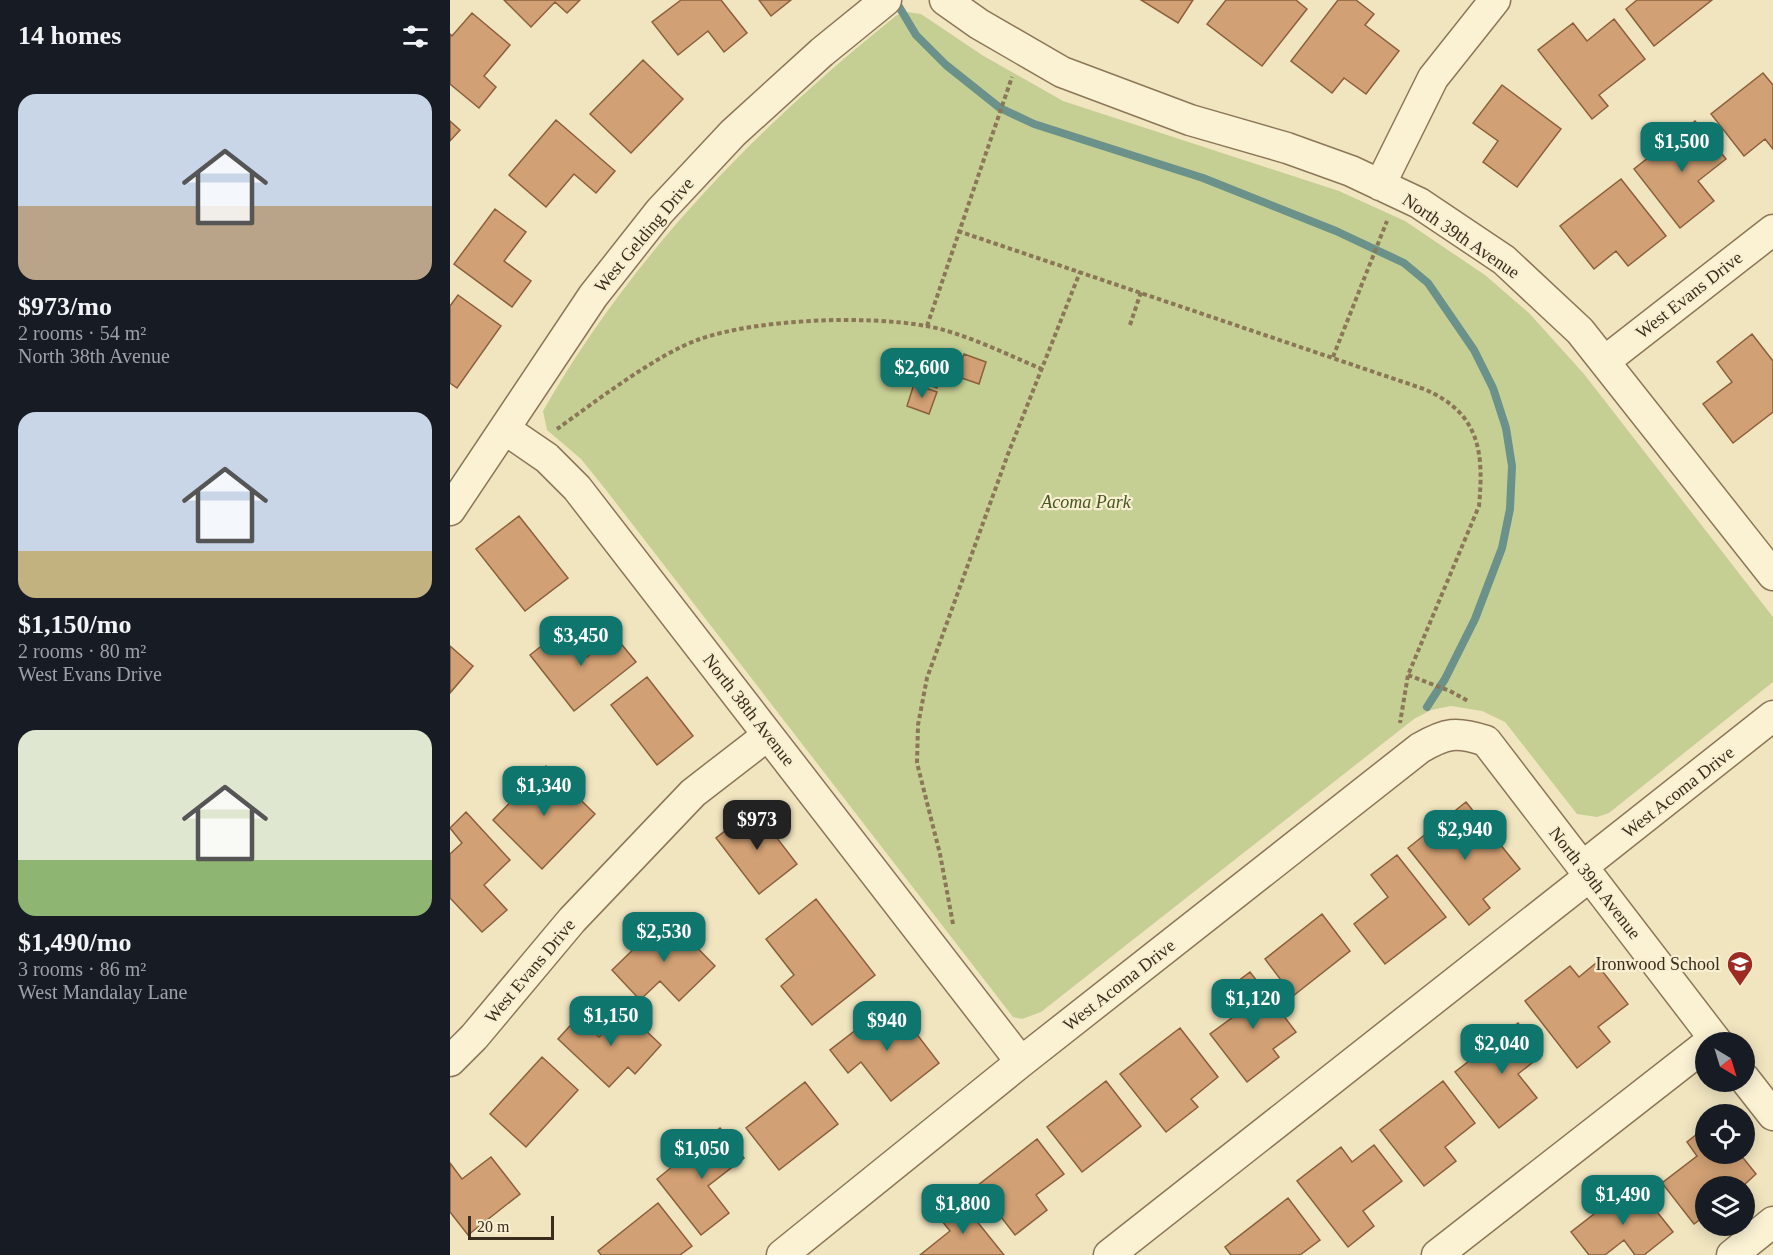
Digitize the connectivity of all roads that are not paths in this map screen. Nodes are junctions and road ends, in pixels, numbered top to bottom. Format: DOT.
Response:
graph roads {
  1 [pos="886,0"];
  2 [pos="945,0"];
  3 [pos="1495,0"];
  4 [pos="1380,185"];
  5 [pos="1773,230"];
  6 [pos="1605,361"];
  7 [pos="506,430"];
  8 [pos="450,510"];
  9 [pos="1773,575"];
  10 [pos="1773,716"];
  11 [pos="1465,734"];
  12 [pos="768,735"];
  13 [pos="1586,872"];
  14 [pos="1704,1032"];
  15 [pos="1695,1054"];
  16 [pos="450,1061"];
  17 [pos="1021,1062"];
  18 [pos="1755,1092"];
  19 [pos="1773,1115"];
  20 [pos="1773,1222"];
  21 [pos="782,1255"];
  22 [pos="1109,1255"];
  23 [pos="1437,1255"];
  24 [pos="1732,1255"];
  1 -- 7 [label="street, West Gelding Drive"];
  2 -- 4 [label="street, North 39th Avenue"];
  3 -- 4 [label="street"];
  4 -- 6 [label="street, North 39th Avenue"];
  5 -- 6 [label="street, West Evans Drive"];
  6 -- 9 [label="street, North 39th Avenue"];
  7 -- 8 [label="street, West Gelding Drive"];
  7 -- 12 [label="street, North 38th Avenue"];
  10 -- 13 [label="street, West Acoma Drive"];
  11 -- 13 [label="street, North 39th Avenue"];
  11 -- 17 [label="street, West Acoma Drive"];
  12 -- 16 [label="street, West Evans Drive"];
  12 -- 17 [label="street, North 38th Avenue"];
  13 -- 14 [label="street, North 39th Avenue"];
  13 -- 22 [label="street, West Acoma Drive"];
  15 -- 23 [label="street"];
  17 -- 21 [label="street, West Acoma Drive"];
  18 -- 19 [label="street"];
  20 -- 24 [label="street"];
}
